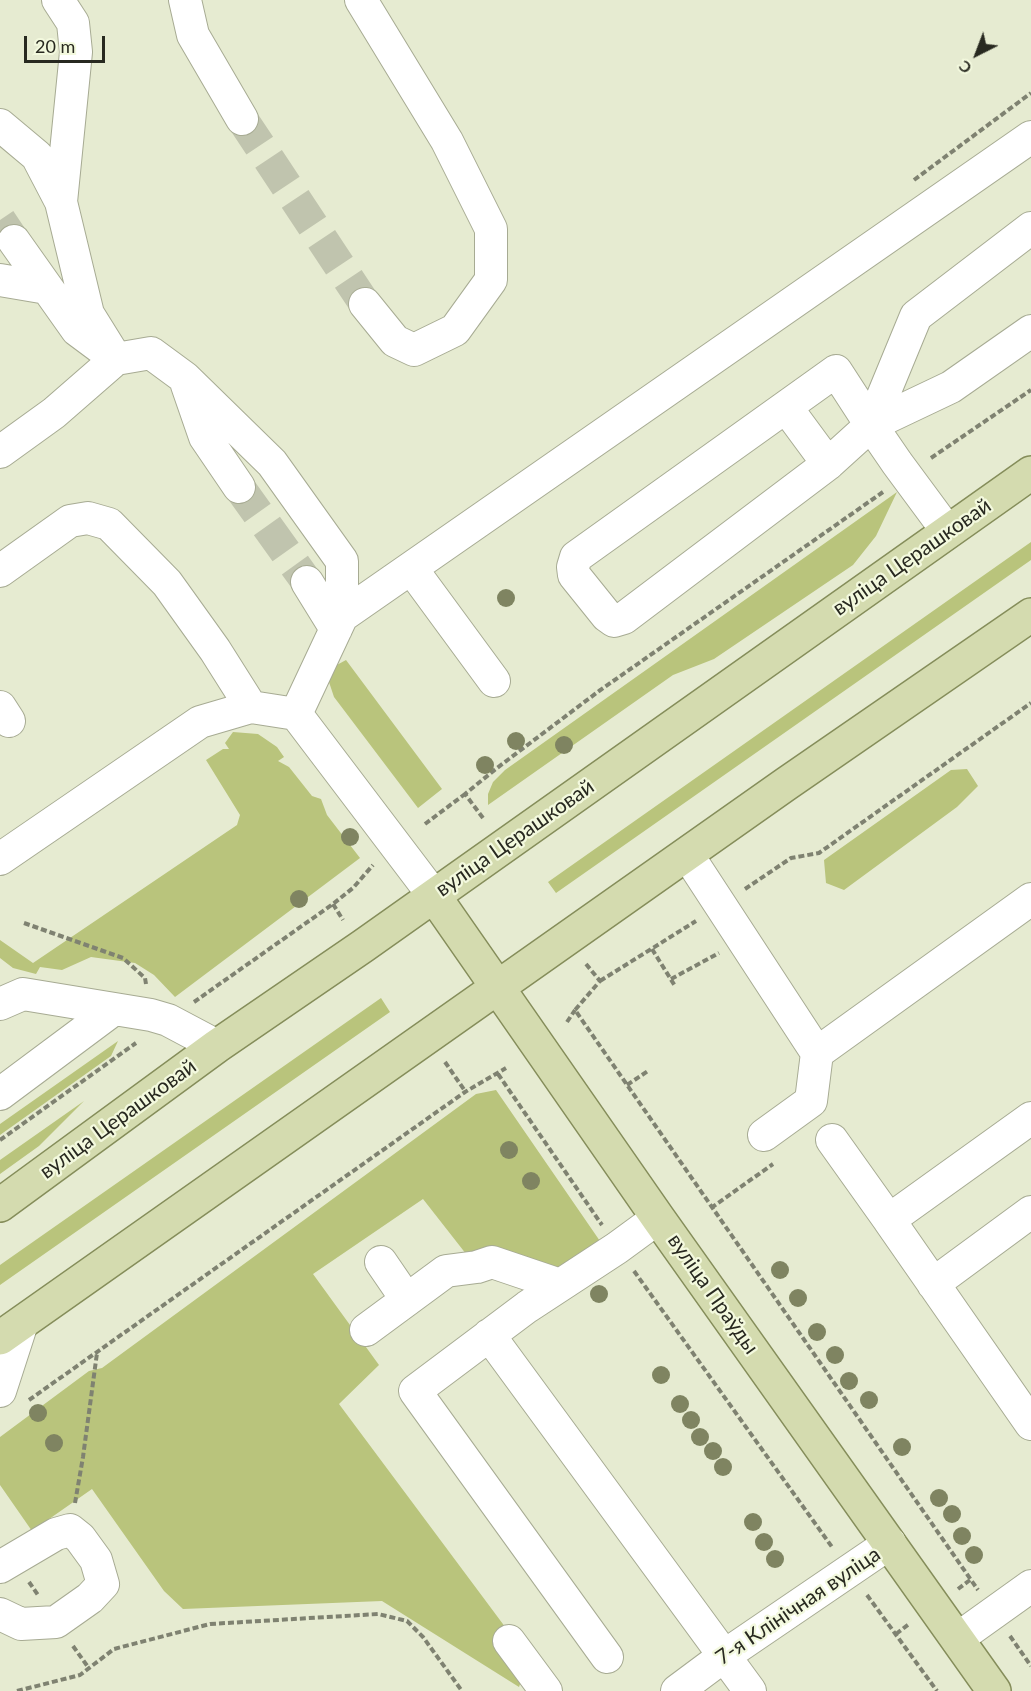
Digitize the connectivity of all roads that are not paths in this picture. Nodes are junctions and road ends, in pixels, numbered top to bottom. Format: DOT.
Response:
graph roads {
  1 [pos="58,0"];
  2 [pos="185,0"];
  3 [pos="361,0"];
  4 [pos="242,119"];
  5 [pos="0,125"];
  6 [pos="1031,137"];
  7 [pos="61,202"];
  8 [pos="1031,228"];
  9 [pos="14,241"];
  10 [pos="0,280"];
  11 [pos="47,288"];
  12 [pos="365,304"];
  13 [pos="1031,331"];
  14 [pos="116,359"];
  15 [pos="185,378"];
  16 [pos="786,407"];
  17 [pos="871,425"];
  18 [pos="0,452"];
  19 [pos="828,464"];
  20 [pos="1031,472"];
  21 [pos="239,487"];
  22 [pos="948,531"];
  23 [pos="411,568"];
  24 [pos="0,571"];
  25 [pos="307,582"];
  26 [pos="1031,615"];
  27 [pos="339,622"];
  28 [pos="494,681"];
  29 [pos="251,707"];
  30 [pos="296,714"];
  31 [pos="687,854"];
  32 [pos="0,859"];
  33 [pos="434,896"];
  34 [pos="1031,899"];
  35 [pos="497,988"];
  36 [pos="0,1004"];
  37 [pos="114,1009"];
  38 [pos="217,1046"];
  39 [pos="817,1053"];
  40 [pos="0,1094"];
  41 [pos="1031,1118"];
  42 [pos="832,1140"];
  43 [pos="771,1148"];
  44 [pos="0,1206"];
  45 [pos="1031,1212"];
  46 [pos="658,1218"];
  47 [pos="889,1220"];
  48 [pos="381,1262"];
  49 [pos="933,1284"];
  50 [pos="560,1285"];
  51 [pos="407,1300"];
  52 [pos="366,1330"];
  53 [pos="11,1331"];
  54 [pos="489,1335"];
  55 [pos="14,1395"];
  56 [pos="1031,1424"];
  57 [pos="890,1543"];
  58 [pos="0,1567"];
  59 [pos="1031,1586"];
  60 [pos="0,1614"];
  61 [pos="957,1639"];
  62 [pos="509,1641"];
  63 [pos="724,1656"];
  64 [pos="607,1657"];
  65 [pos="546,1691"];
  66 [pos="677,1691"];
  67 [pos="750,1691"];
  68 [pos="994,1691"];
  1 -- 7 [label="street"];
  2 -- 4 [label="street"];
  3 -- 12 [label="street"];
  5 -- 7 [label="street"];
  6 -- 23 [label="street"];
  7 -- 14 [label="street"];
  8 -- 17 [label="street"];
  9 -- 11 [label="street"];
  10 -- 11 [label="street"];
  11 -- 14 [label="street"];
  13 -- 17 [label="street"];
  14 -- 15 [label="street"];
  14 -- 18 [label="street"];
  15 -- 21 [label="street"];
  15 -- 27 [label="street"];
  16 -- 17 [label="street"];
  16 -- 19 [label="street"];
  16 -- 19 [label="street"];
  17 -- 19 [label="street"];
  17 -- 22 [label="street"];
  20 -- 22 [label="main road, вуліца Церашковай"];
  22 -- 33 [label="main road, вуліца Церашковай"];
  23 -- 27 [label="street"];
  23 -- 28 [label="street"];
  24 -- 29 [label="street"];
  25 -- 27 [label="street"];
  26 -- 31 [label="main road"];
  27 -- 30 [label="street"];
  29 -- 30 [label="street"];
  29 -- 32 [label="street"];
  30 -- 33 [label="street"];
  31 -- 35 [label="main road"];
  31 -- 39 [label="street"];
  33 -- 35 [label="main road, вуліца Праўды"];
  33 -- 38 [label="main road, вуліца Церашковай"];
  34 -- 39 [label="street"];
  35 -- 46 [label="main road, вуліца Праўды"];
  35 -- 53 [label="main road"];
  36 -- 37 [label="street"];
  37 -- 38 [label="street"];
  37 -- 40 [label="street"];
  38 -- 44 [label="main road, вуліца Церашковай"];
  39 -- 43 [label="street"];
  41 -- 47 [label="street"];
  42 -- 47 [label="street"];
  45 -- 49 [label="street"];
  46 -- 50 [label="street"];
  46 -- 57 [label="main road, вуліца Праўды"];
  47 -- 49 [label="street"];
  48 -- 51 [label="street"];
  49 -- 56 [label="street"];
  50 -- 51 [label="street"];
  50 -- 54 [label="street"];
  51 -- 52 [label="street"];
  53 -- 55 [label="street"];
  54 -- 63 [label="street"];
  54 -- 64 [label="street"];
  57 -- 61 [label="main road, вуліца Праўды"];
  57 -- 63 [label="street, 7-я Клінічная вуліца"];
  58 -- 60 [label="street"];
  59 -- 61 [label="street"];
  61 -- 68 [label="main road, вуліца Праўды"];
  62 -- 65 [label="street"];
  63 -- 66 [label="street, 7-я Клінічная вуліца"];
  63 -- 67 [label="street"];
}
